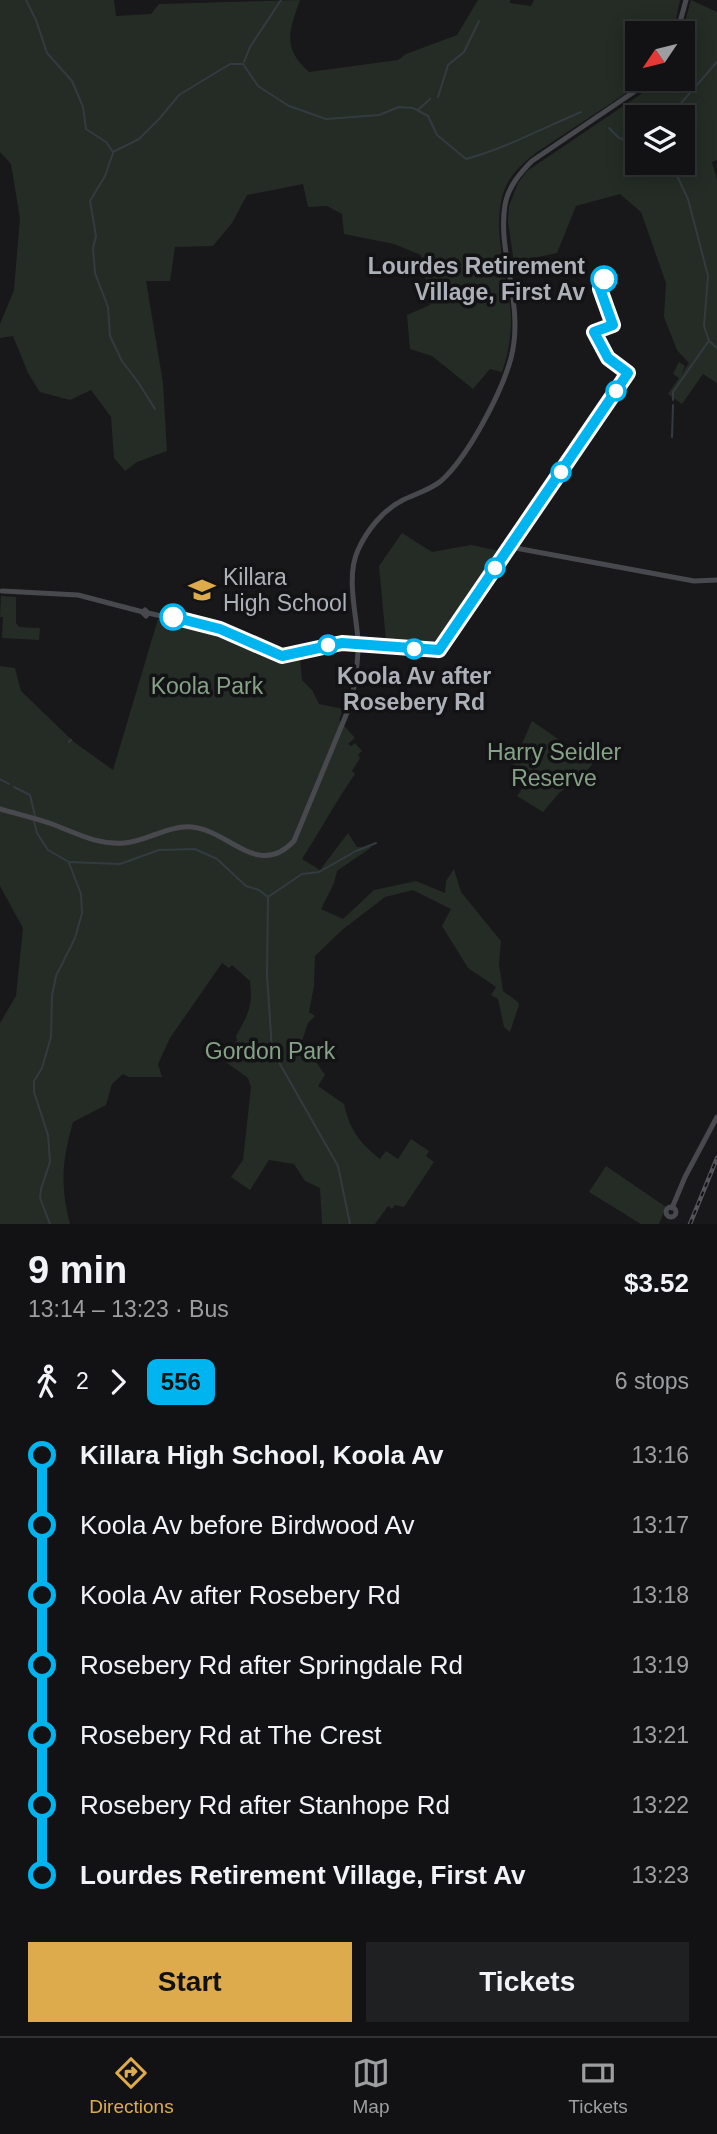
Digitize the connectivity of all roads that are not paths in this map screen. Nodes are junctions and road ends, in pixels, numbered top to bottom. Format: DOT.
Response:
graph roads {
  1 [pos="686,0"];
  2 [pos="680,21"];
  3 [pos="635,91"];
  4 [pos="717,580"];
  5 [pos="2,591"];
  6 [pos="358,644"];
  7 [pos="0,809"];
  8 [pos="717,1117"];
  9 [pos="665,1224"];
  1 -- 2 [label="main road"];
  3 -- 6 [label="main road"];
  4 -- 6 [label="main road"];
  5 -- 6 [label="main road"];
  6 -- 7 [label="main road"];
  8 -- 9 [label="main road"];
}
